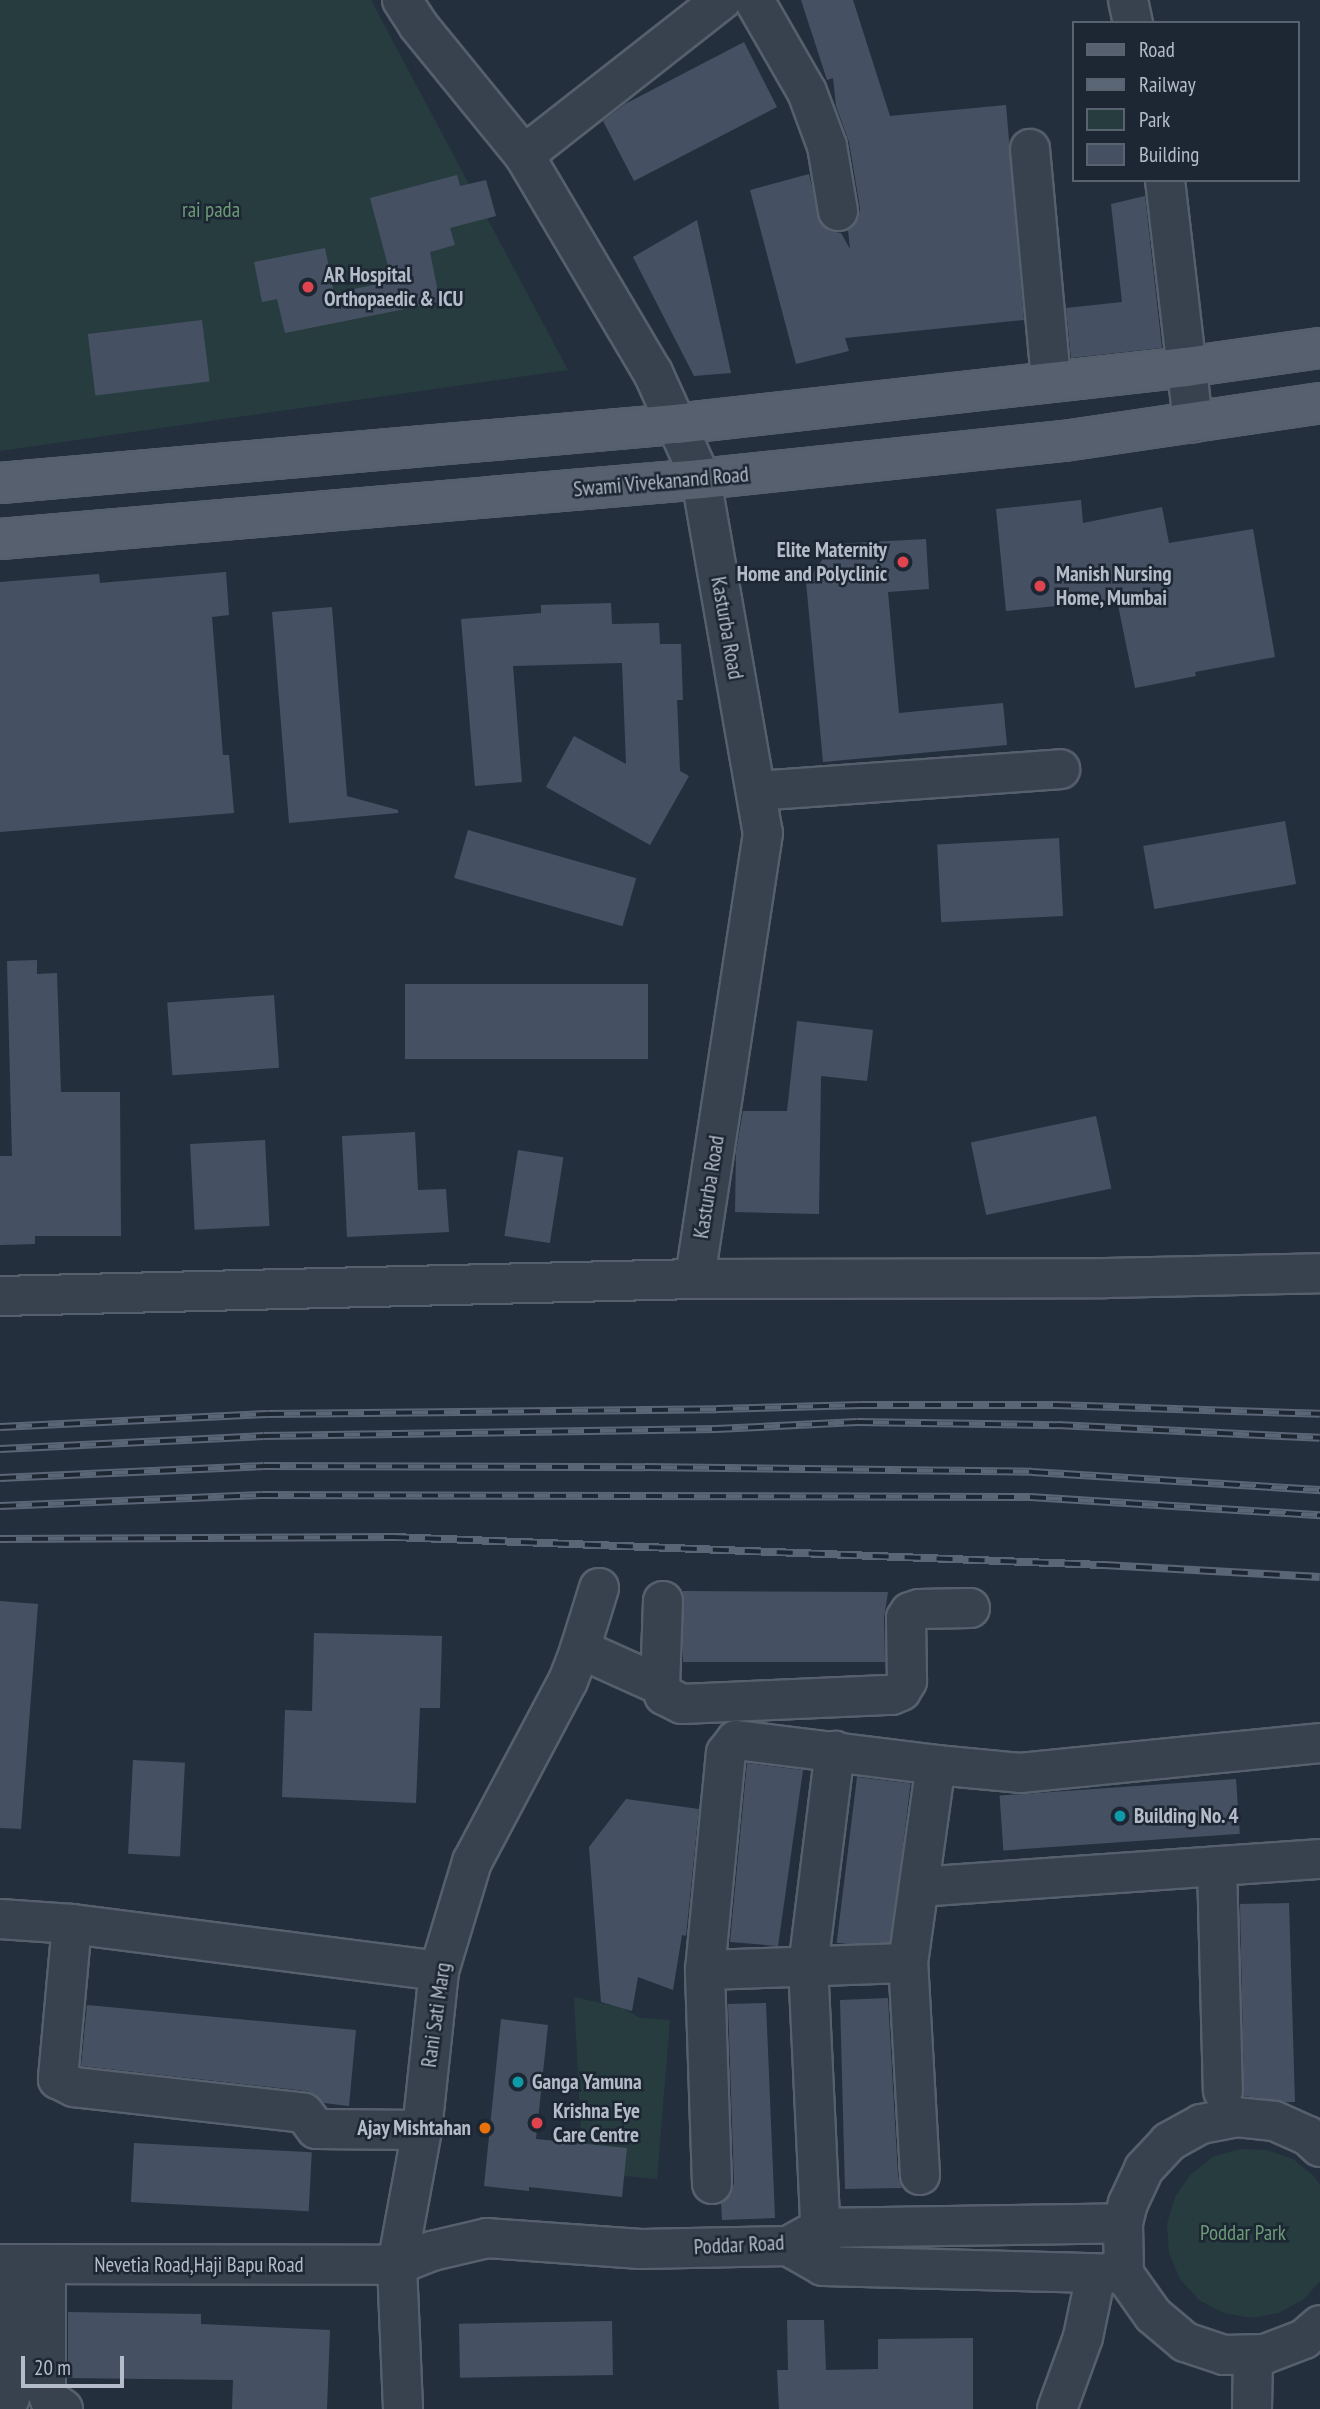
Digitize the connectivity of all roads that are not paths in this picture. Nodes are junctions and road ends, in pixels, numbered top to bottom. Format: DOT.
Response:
graph roads {
  1 [pos="402,0"];
  2 [pos="722,0"];
  3 [pos="754,0"];
  4 [pos="1128,0"];
  5 [pos="1133,21"];
  6 [pos="1030,149"];
  7 [pos="524,155"];
  8 [pos="1165,182"];
  9 [pos="838,211"];
  10 [pos="1320,348"];
  11 [pos="1186,367"];
  12 [pos="1051,380"];
  13 [pos="1320,403"];
  14 [pos="1194,422"];
  15 [pos="676,424"];
  16 [pos="701,479"];
  17 [pos="0,483"];
  18 [pos="0,538"];
  19 [pos="1060,769"];
  20 [pos="756,791"];
  21 [pos="1320,1273"];
  22 [pos="695,1279"];
  23 [pos="0,1296"];
  24 [pos="599,1588"];
  25 [pos="663,1601"];
  26 [pos="970,1608"];
  27 [pos="580,1649"];
  28 [pos="660,1685"];
  29 [pos="1320,1743"];
  30 [pos="835,1751"];
  31 [pos="936,1765"];
  32 [pos="1320,1859"];
  33 [pos="1217,1866"];
  34 [pos="919,1887"];
  35 [pos="0,1919"];
  36 [pos="72,1924"];
  37 [pos="908,1963"];
  38 [pos="808,1967"];
  39 [pos="705,1970"];
  40 [pos="439,1971"];
  41 [pos="1223,2091"];
  42 [pos="422,2130"];
  43 [pos="1320,2146"];
  44 [pos="920,2175"];
  45 [pos="712,2184"];
  46 [pos="1123,2223"];
  47 [pos="820,2228"];
  48 [pos="788,2246"];
  49 [pos="19,2264"];
  50 [pos="397,2265"];
  51 [pos="823,2266"];
  52 [pos="1110,2274"];
  53 [pos="1320,2325"];
  54 [pos="1253,2355"];
  55 [pos="5,2409"];
  56 [pos="63,2409"];
  57 [pos="403,2409"];
  58 [pos="1057,2409"];
  59 [pos="1252,2409"];
  1 -- 7 [label="street, Kasturba Road"];
  2 -- 7 [label="street"];
  3 -- 9 [label="street"];
  4 -- 5 [label="street"];
  6 -- 12 [label="street"];
  7 -- 15 [label="street, Kasturba Road"];
  8 -- 11 [label="street"];
  10 -- 11 [label="main road"];
  11 -- 12 [label="main road"];
  11 -- 14 [label="street"];
  12 -- 15 [label="main road"];
  13 -- 14 [label="main road, Swami Vivekanand Road"];
  14 -- 16 [label="main road, Swami Vivekanand Road"];
  15 -- 16 [label="street, Kasturba Road"];
  15 -- 17 [label="main road"];
  16 -- 18 [label="main road, Swami Vivekanand Road"];
  16 -- 20 [label="street, Kasturba Road"];
  19 -- 20 [label="street"];
  20 -- 22 [label="street, Kasturba Road"];
  21 -- 22 [label="street"];
  22 -- 23 [label="street"];
  24 -- 27 [label="street, Rani Sati Marg"];
  25 -- 28 [label="street"];
  26 -- 28 [label="street"];
  27 -- 28 [label="street"];
  27 -- 40 [label="street, Rani Sati Marg"];
  29 -- 31 [label="street"];
  30 -- 31 [label="street"];
  30 -- 38 [label="street"];
  30 -- 39 [label="street"];
  31 -- 34 [label="street"];
  32 -- 33 [label="street"];
  33 -- 34 [label="street"];
  33 -- 41 [label="street"];
  34 -- 37 [label="street"];
  35 -- 36 [label="street"];
  36 -- 40 [label="street"];
  36 -- 42 [label="street"];
  37 -- 38 [label="street"];
  37 -- 44 [label="street"];
  38 -- 39 [label="street"];
  38 -- 47 [label="street"];
  39 -- 45 [label="street"];
  40 -- 42 [label="street, Rani Sati Marg"];
  42 -- 50 [label="street, Rani Sati Marg"];
  43 -- 46 [label="street"];
  46 -- 47 [label="street, Poddar Road"];
  46 -- 52 [label="street"];
  47 -- 48 [label="street, Poddar Road"];
  47 -- 51 [label="street"];
  48 -- 50 [label="street, Poddar Road"];
  48 -- 51 [label="street"];
  49 -- 50 [label="street, Nevetia Road,Haji Bapu Road"];
  49 -- 55 [label="street"];
  49 -- 56 [label="street"];
  50 -- 57 [label="street, Rani Sati Marg"];
  51 -- 52 [label="street"];
  52 -- 54 [label="street"];
  52 -- 58 [label="street"];
  53 -- 54 [label="street"];
  54 -- 59 [label="street"];
}
